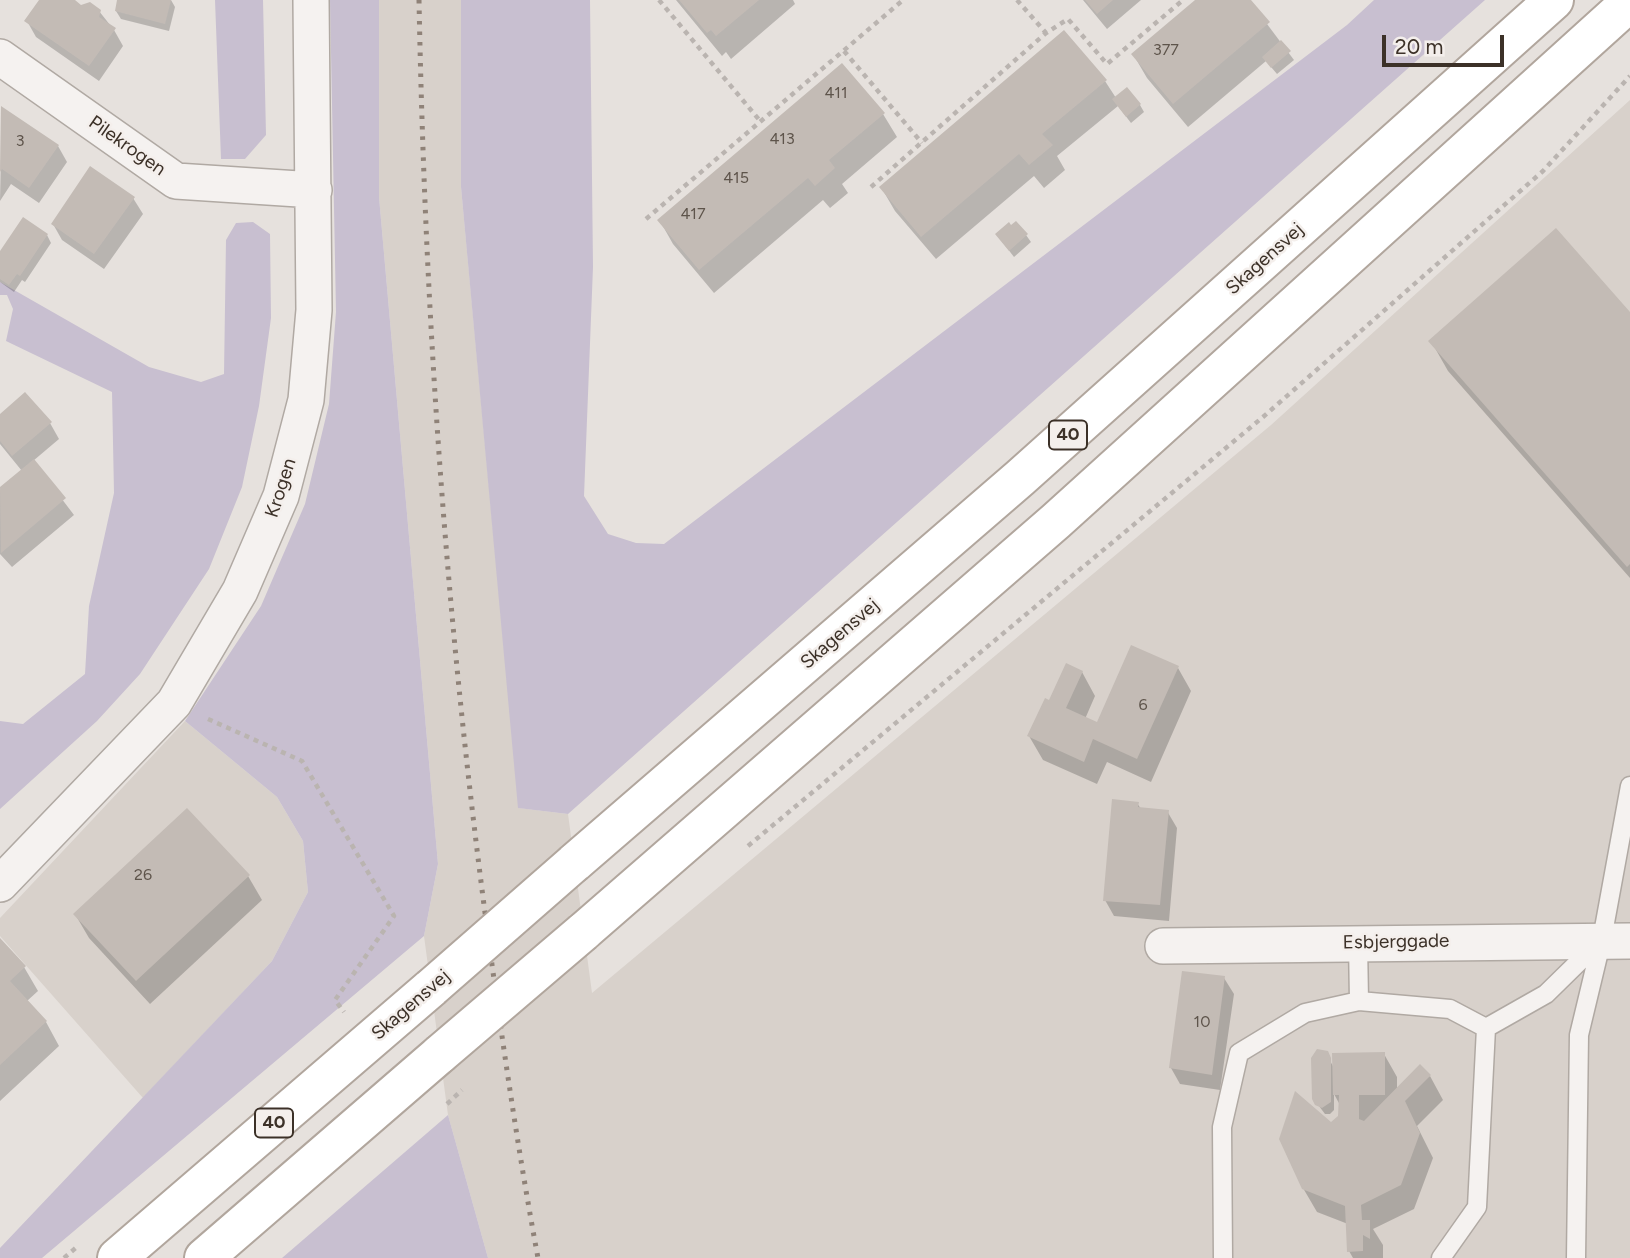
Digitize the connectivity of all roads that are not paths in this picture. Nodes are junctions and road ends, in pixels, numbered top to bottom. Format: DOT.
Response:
graph roads {
  1 [pos="311,0"];
  2 [pos="1554,0"];
  3 [pos="1630,2"];
  4 [pos="0,57"];
  5 [pos="314,190"];
  6 [pos="1630,786"];
  7 [pos="0,884"];
  8 [pos="1616,940"];
  9 [pos="1358,942"];
  10 [pos="1163,946"];
  11 [pos="1359,1001"];
  12 [pos="1486,1028"];
  13 [pos="117,1258"];
  14 [pos="204,1258"];
  15 [pos="1223,1258"];
  16 [pos="1441,1258"];
  17 [pos="1576,1258"];
  1 -- 5 [label="street, Krogen"];
  2 -- 13 [label="main road, Skagensvej / 40, bridge"];
  3 -- 14 [label="main road, bridge"];
  4 -- 5 [label="street, Pilekrogen"];
  5 -- 7 [label="street, Krogen"];
  6 -- 8 [label="lane"];
  8 -- 9 [label="street, Esbjerggade"];
  8 -- 12 [label="lane"];
  8 -- 17 [label="lane"];
  9 -- 10 [label="street, Esbjerggade"];
  9 -- 11 [label="lane"];
  11 -- 12 [label="lane"];
  11 -- 15 [label="lane"];
  12 -- 16 [label="lane"];
}
